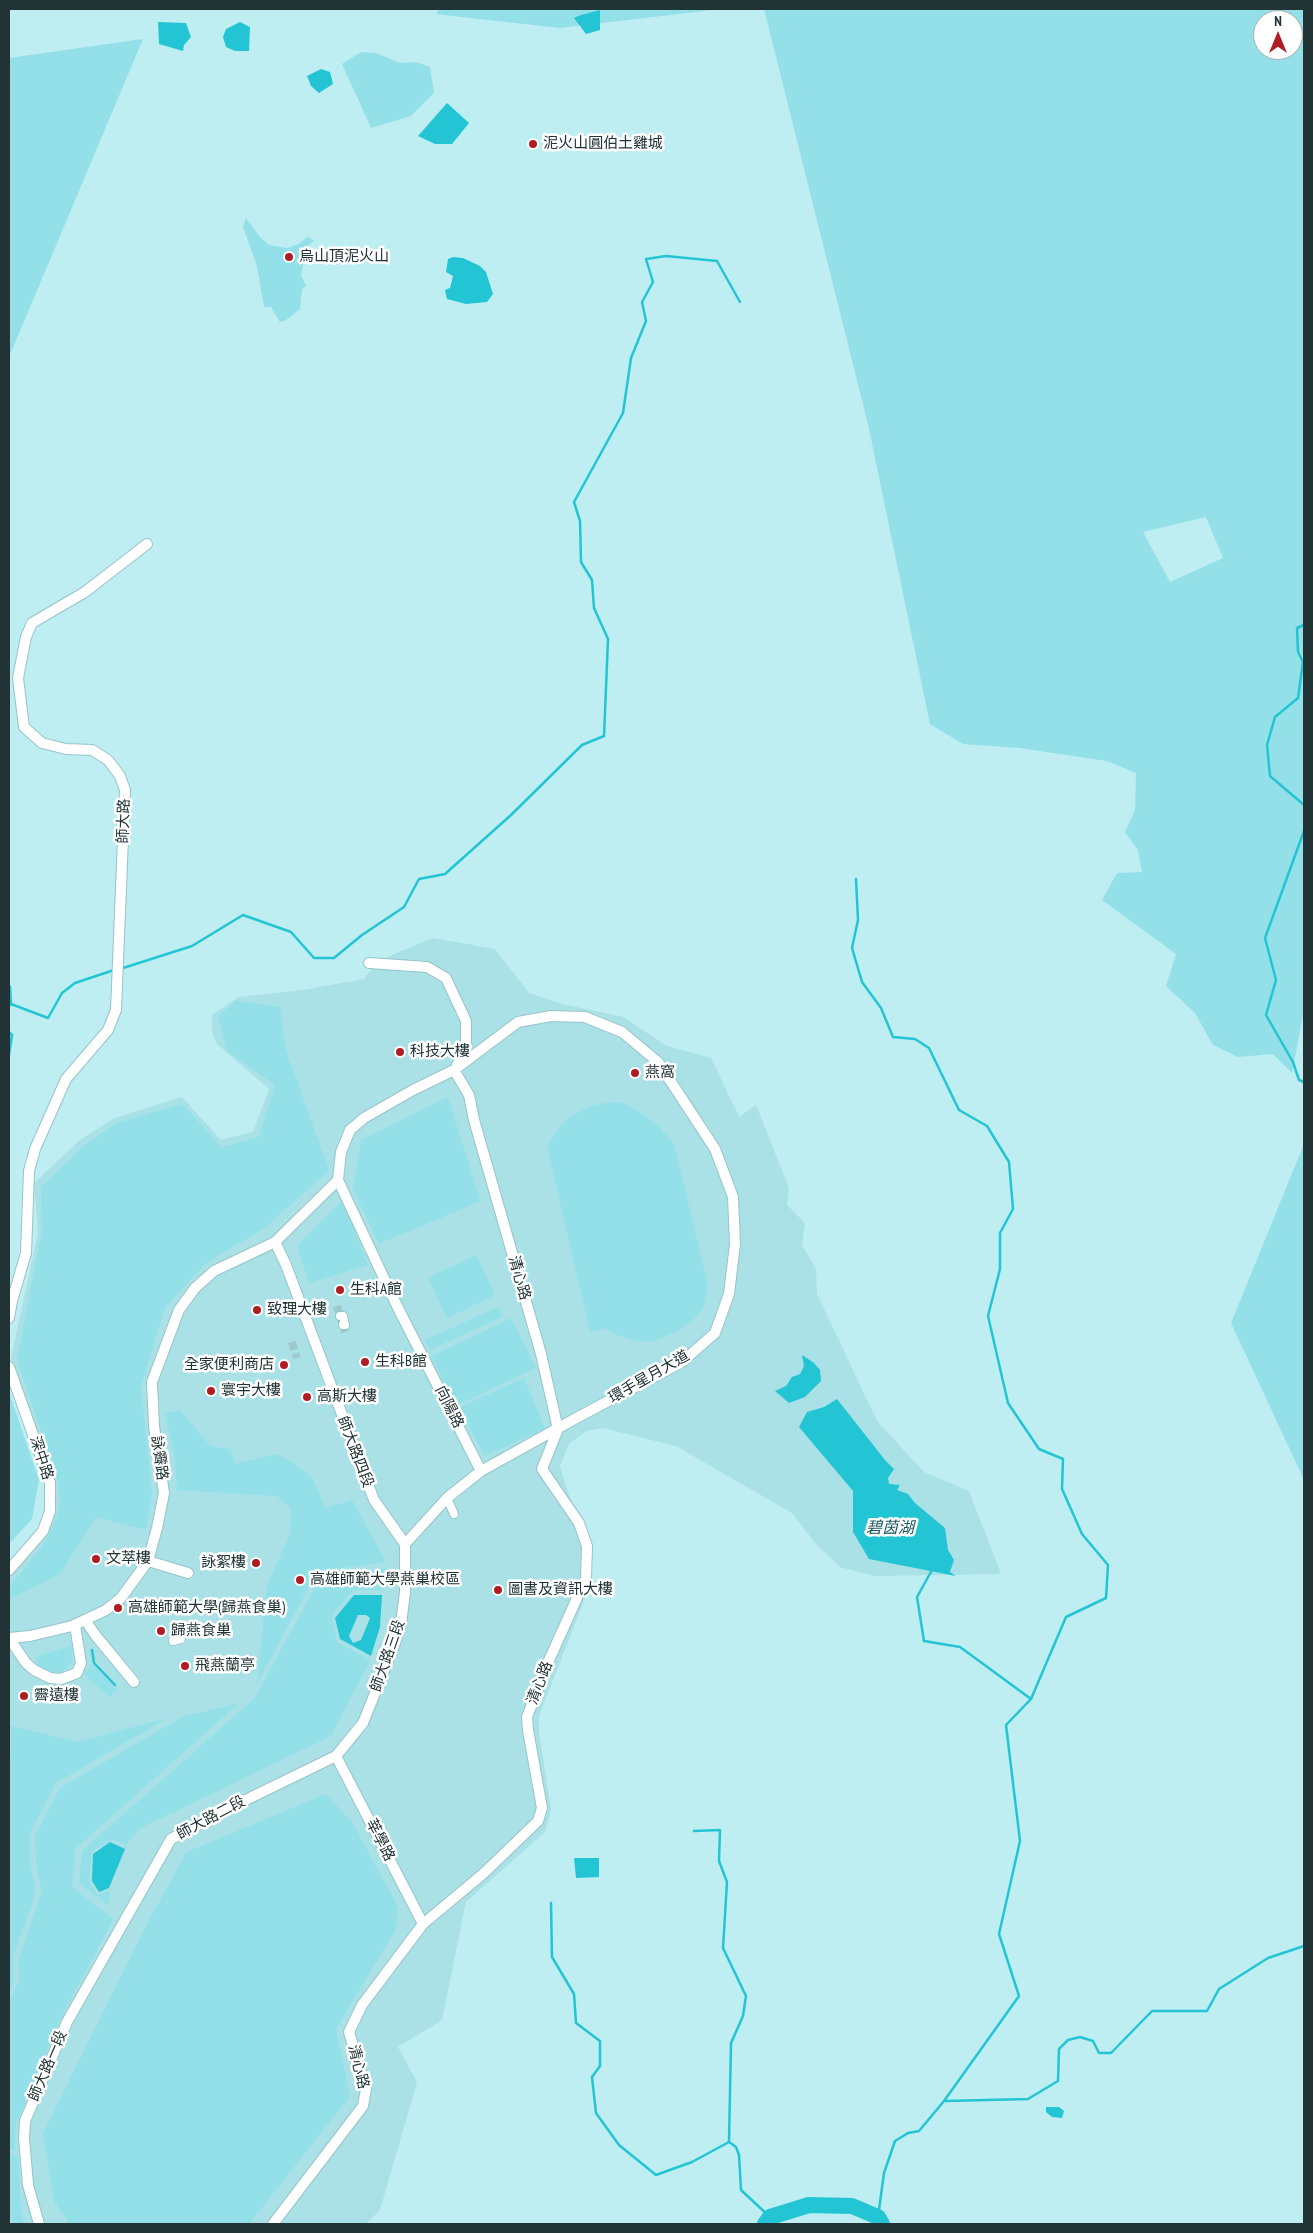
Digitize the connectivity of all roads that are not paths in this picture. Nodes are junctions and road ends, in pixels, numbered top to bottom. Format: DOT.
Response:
graph roads {
  1 [pos="147,544"];
  2 [pos="369,964"];
  3 [pos="454,1070"];
  4 [pos="338,1180"];
  5 [pos="275,1242"];
  6 [pos="340,1316"];
  7 [pos="9,1318"];
  8 [pos="343,1325"];
  9 [pos="9,1367"];
  10 [pos="558,1429"];
  11 [pos="481,1472"];
  12 [pos="447,1498"];
  13 [pos="454,1514"];
  14 [pos="405,1544"];
  15 [pos="148,1561"];
  16 [pos="9,1570"];
  17 [pos="188,1573"];
  18 [pos="85,1620"];
  19 [pos="75,1625"];
  20 [pos="9,1638"];
  21 [pos="134,1682"];
  22 [pos="336,1756"];
  23 [pos="124,1920"];
  24 [pos="423,1924"];
  25 [pos="39,2224"];
  26 [pos="273,2224"];
  1 -- 7 [label="street, 師大路"];
  2 -- 3 [label="street"];
  3 -- 4 [label="street, 環手星月大道"];
  3 -- 10 [label="street, 清心路"];
  3 -- 10 [label="street, 環手星月大道"];
  4 -- 5 [label="street"];
  4 -- 11 [label="street, 向陽路"];
  5 -- 14 [label="street, 師大路四段"];
  5 -- 15 [label="street, 詠霽路"];
  6 -- 8 [label="street"];
  9 -- 16 [label="street, 深中路"];
  10 -- 11 [label="street, 環手星月大道"];
  10 -- 24 [label="street, 清心路"];
  11 -- 12 [label="street, 環手星月大道"];
  12 -- 13 [label="street"];
  12 -- 14 [label="street, 環手星月大道"];
  14 -- 22 [label="street, 師大路三段"];
  15 -- 17 [label="street"];
  15 -- 18 [label="street, 詠霽路"];
  18 -- 19 [label="street, 詠霽路"];
  18 -- 21 [label="street"];
  19 -- 20 [label="street, 詠霽路"];
  19 -- 20 [label="street"];
  22 -- 23 [label="street, 師大路二段"];
  22 -- 24 [label="street, 莘學路"];
  23 -- 25 [label="street, 師大路一段"];
  24 -- 26 [label="street, 清心路"];
}
